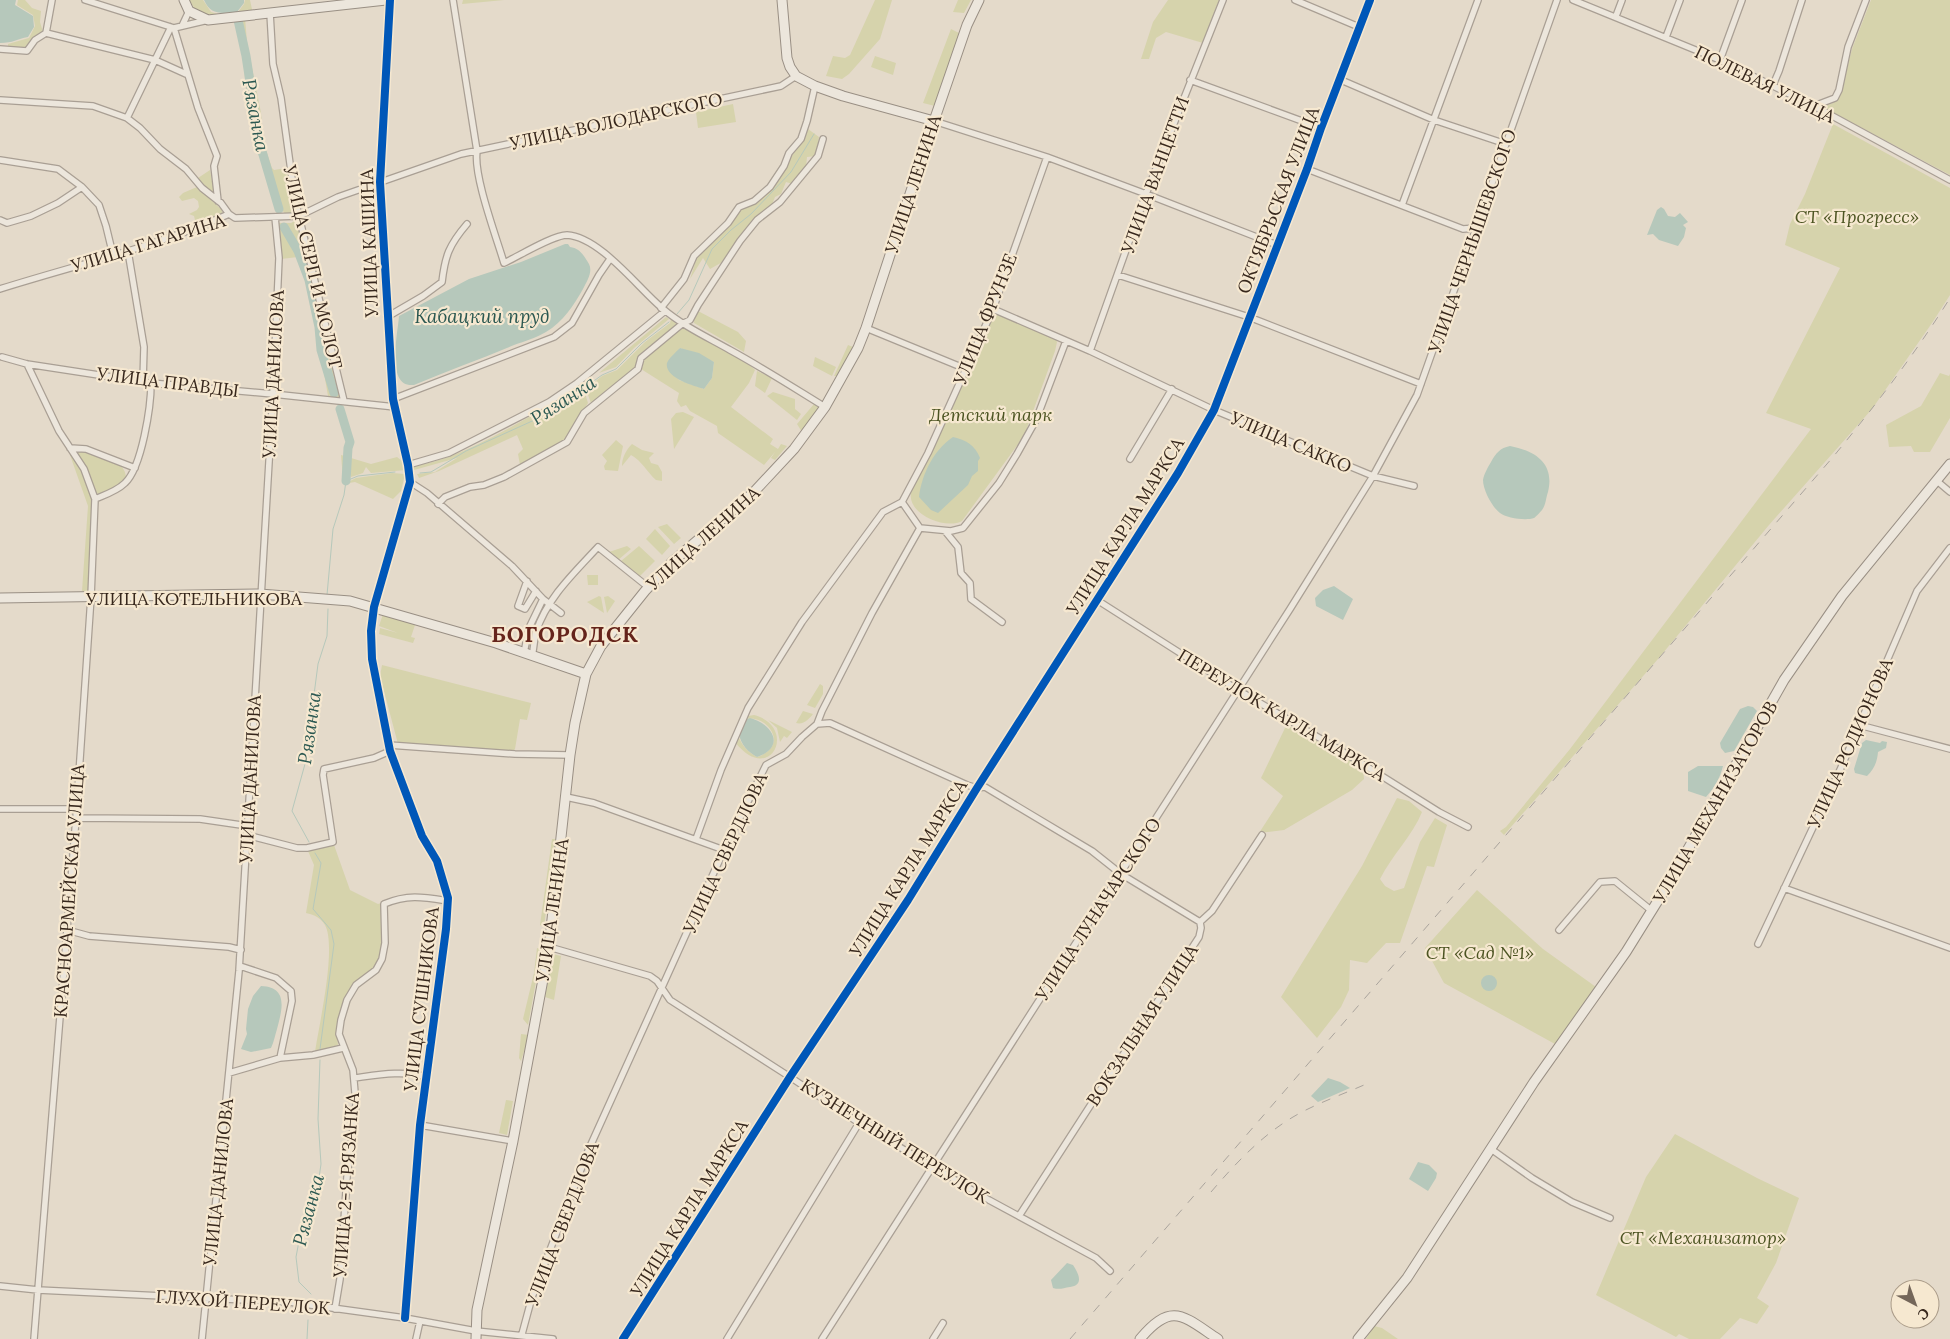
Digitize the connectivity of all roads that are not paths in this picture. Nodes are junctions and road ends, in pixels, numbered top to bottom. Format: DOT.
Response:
graph roads {
  1 [pos="52,0"];
  2 [pos="85,0"];
  3 [pos="184,0"];
  4 [pos="386,0"];
  5 [pos="390,0"];
  6 [pos="452,0"];
  7 [pos="782,0"];
  8 [pos="979,0"];
  9 [pos="1223,0"];
  10 [pos="1298,0"];
  11 [pos="1370,0"];
  12 [pos="1478,0"];
  13 [pos="1557,0"];
  14 [pos="1573,0"];
  15 [pos="1622,0"];
  16 [pos="1680,0"];
  17 [pos="1742,0"];
  18 [pos="1802,0"];
  19 [pos="1866,0"];
  20 [pos="189,11"];
  21 [pos="270,13"];
  22 [pos="1616,16"];
  23 [pos="208,20"];
  24 [pos="182,26"];
  25 [pos="1359,27"];
  26 [pos="172,28"];
  27 [pos="46,33"];
  28 [pos="1666,37"];
  29 [pos="0,49"];
  30 [pos="155,60"];
  31 [pos="1720,60"];
  32 [pos="186,74"];
  33 [pos="796,76"];
  34 [pos="1190,80"];
  35 [pos="1340,80"];
  36 [pos="1773,85"];
  37 [pos="815,86"];
  38 [pos="0,100"];
  39 [pos="1814,106"];
  40 [pos="127,118"];
  41 [pos="1434,120"];
  42 [pos="934,121"];
  43 [pos="1321,128"];
  44 [pos="823,139"];
  45 [pos="1506,144"];
  46 [pos="477,150"];
  47 [pos="1046,158"];
  48 [pos="0,160"];
  49 [pos="1307,169"];
  50 [pos="1950,180"];
  51 [pos="380,182"];
  52 [pos="82,187"];
  53 [pos="1146,194"];
  54 [pos="218,201"];
  55 [pos="1402,205"];
  56 [pos="228,214"];
  57 [pos="299,216"];
  58 [pos="275,217"];
  59 [pos="0,220"];
  60 [pos="467,224"];
  61 [pos="1476,228"];
  62 [pos="1277,245"];
  63 [pos="128,251"];
  64 [pos="113,255"];
  65 [pos="610,259"];
  66 [pos="1118,275"];
  67 [pos="0,288"];
  68 [pos="663,309"];
  69 [pos="993,309"];
  70 [pos="1250,316"];
  71 [pos="387,317"];
  72 [pos="682,324"];
  73 [pos="866,328"];
  74 [pos="1066,341"];
  75 [pos="0,349"];
  76 [pos="1090,351"];
  77 [pos="1,359"];
  78 [pos="27,364"];
  79 [pos="966,369"];
  80 [pos="143,380"];
  81 [pos="151,383"];
  82 [pos="1421,384"];
  83 [pos="1172,389"];
  84 [pos="273,394"];
  85 [pos="394,398"];
  86 [pos="344,401"];
  87 [pos="395,407"];
  88 [pos="825,407"];
  89 [pos="1214,410"];
  90 [pos="70,448"];
  91 [pos="1130,459"];
  92 [pos="1950,464"];
  93 [pos="408,465"];
  94 [pos="135,468"];
  95 [pos="1373,476"];
  96 [pos="1937,481"];
  97 [pos="410,482"];
  98 [pos="1414,486"];
  99 [pos="1948,490"];
  100 [pos="94,499"];
  101 [pos="902,502"];
  102 [pos="438,504"];
  103 [pos="920,528"];
  104 [pos="945,530"];
  105 [pos="1950,548"];
  106 [pos="527,581"];
  107 [pos="648,587"];
  108 [pos="536,591"];
  109 [pos="260,594"];
  110 [pos="91,597"];
  111 [pos="0,598"];
  112 [pos="543,599"];
  113 [pos="1097,600"];
  114 [pos="550,605"];
  115 [pos="374,607"];
  116 [pos="561,613"];
  117 [pos="1002,622"];
  118 [pos="528,654"];
  119 [pos="586,674"];
  120 [pos="1238,690"];
  121 [pos="817,724"];
  122 [pos="1859,725"];
  123 [pos="390,748"];
  124 [pos="1950,749"];
  125 [pos="570,755"];
  126 [pos="977,788"];
  127 [pos="566,797"];
  128 [pos="0,809"];
  129 [pos="76,809"];
  130 [pos="76,818"];
  131 [pos="248,826"];
  132 [pos="1468,827"];
  133 [pos="247,835"];
  134 [pos="1262,835"];
  135 [pos="696,839"];
  136 [pos="724,850"];
  137 [pos="1121,874"];
  138 [pos="1784,888"];
  139 [pos="448,901"];
  140 [pos="1652,911"];
  141 [pos="1200,922"];
  142 [pos="67,930"];
  143 [pos="1559,930"];
  144 [pos="1758,944"];
  145 [pos="549,947"];
  146 [pos="1950,948"];
  147 [pos="241,950"];
  148 [pos="240,966"];
  149 [pos="661,989"];
  150 [pos="343,1048"];
  151 [pos="280,1058"];
  152 [pos="229,1073"];
  153 [pos="790,1076"];
  154 [pos="427,1077"];
  155 [pos="354,1078"];
  156 [pos="859,1123"];
  157 [pos="420,1125"];
  158 [pos="513,1141"];
  159 [pos="1491,1149"];
  160 [pos="934,1165"];
  161 [pos="1018,1216"];
  162 [pos="1610,1218"];
  163 [pos="1110,1271"];
  164 [pos="0,1286"];
  165 [pos="38,1290"];
  166 [pos="206,1298"];
  167 [pos="335,1309"];
  168 [pos="405,1318"];
  169 [pos="420,1321"];
  170 [pos="944,1323"];
  171 [pos="522,1334"];
  172 [pos="476,1335"];
  173 [pos="34,1339"];
  174 [pos="202,1339"];
  175 [pos="416,1339"];
  176 [pos="553,1339"];
  177 [pos="623,1339"];
  178 [pos="727,1339"];
  179 [pos="822,1339"];
  180 [pos="933,1339"];
  181 [pos="1140,1339"];
  182 [pos="1218,1339"];
  183 [pos="1358,1339"];
  1 -- 27 [label="street"];
  2 -- 26 [label="street"];
  3 -- 20 [label="street"];
  4 -- 21 [label="street"];
  5 -- 51 [label="street, УЛИЦА КАШИНА"];
  6 -- 46 [label="street"];
  7 -- 33 [label="street"];
  8 -- 42 [label="street, УЛИЦА ЛЕНИНА"];
  9 -- 34 [label="street, УЛИЦА ВАНЦЕТТИ"];
  10 -- 25 [label="street"];
  11 -- 25 [label="street, ОКТЯБРЬСКАЯ УЛИЦА"];
  12 -- 41 [label="street"];
  13 -- 45 [label="street, УЛИЦА ЧЕРНЫШЕВСКОГО"];
  14 -- 22 [label="street, ПОЛЕВАЯ УЛИЦА"];
  15 -- 22 [label="street"];
  16 -- 28 [label="street"];
  17 -- 31 [label="street"];
  18 -- 36 [label="street"];
  19 -- 39 [label="street"];
  20 -- 23 [label="street"];
  20 -- 24 [label="street"];
  21 -- 23 [label="street"];
  21 -- 57 [label="street, УЛИЦА СЕРП И МОЛОТ"];
  22 -- 28 [label="street, ПОЛЕВАЯ УЛИЦА"];
  23 -- 24 [label="street"];
  24 -- 26 [label="street"];
  25 -- 35 [label="street, ОКТЯБРЬСКАЯ УЛИЦА"];
  26 -- 30 [label="street"];
  26 -- 32 [label="street"];
  27 -- 29 [label="street"];
  27 -- 30 [label="street"];
  28 -- 31 [label="street, ПОЛЕВАЯ УЛИЦА"];
  30 -- 32 [label="street"];
  30 -- 40 [label="street"];
  31 -- 36 [label="street, ПОЛЕВАЯ УЛИЦА"];
  32 -- 54 [label="street"];
  33 -- 37 [label="street"];
  33 -- 46 [label="street, УЛИЦА ВОЛОДАРСКОГО"];
  34 -- 43 [label="street"];
  34 -- 53 [label="street, УЛИЦА ВАНЦЕТТИ"];
  35 -- 41 [label="street"];
  35 -- 43 [label="street, ОКТЯБРЬСКАЯ УЛИЦА"];
  36 -- 39 [label="street, ПОЛЕВАЯ УЛИЦА"];
  37 -- 42 [label="street"];
  37 -- 68 [label="street"];
  38 -- 40 [label="street"];
  39 -- 50 [label="street, ПОЛЕВАЯ УЛИЦА"];
  40 -- 54 [label="street"];
  41 -- 45 [label="street"];
  41 -- 55 [label="street"];
  42 -- 47 [label="street"];
  42 -- 73 [label="street, УЛИЦА ЛЕНИНА"];
  43 -- 49 [label="street, ОКТЯБРЬСКАЯ УЛИЦА"];
  44 -- 72 [label="street"];
  45 -- 61 [label="street, УЛИЦА ЧЕРНЫШЕВСКОГО"];
  46 -- 51 [label="street, УЛИЦА ВОЛОДАРСКОГО"];
  46 -- 65 [label="street"];
  47 -- 53 [label="street"];
  47 -- 69 [label="street, УЛИЦА ФРУНЗЕ"];
  48 -- 52 [label="street"];
  49 -- 55 [label="street"];
  49 -- 62 [label="street, ОКТЯБРЬСКАЯ УЛИЦА"];
  51 -- 57 [label="street, УЛИЦА ВОЛОДАРСКОГО"];
  51 -- 71 [label="street, УЛИЦА КАШИНА"];
  52 -- 59 [label="street"];
  52 -- 64 [label="street"];
  53 -- 62 [label="street"];
  53 -- 66 [label="street, УЛИЦА ВАНЦЕТТИ"];
  54 -- 56 [label="street"];
  55 -- 61 [label="street"];
  56 -- 58 [label="street, УЛИЦА ГАГАРИНА"];
  56 -- 63 [label="street, УЛИЦА ГАГАРИНА"];
  57 -- 58 [label="street, УЛИЦА ГАГАРИНА"];
  57 -- 86 [label="street, УЛИЦА СЕРП И МОЛОТ"];
  58 -- 84 [label="street, УЛИЦА ДАНИЛОВА"];
  60 -- 71 [label="street"];
  61 -- 82 [label="street, УЛИЦА ЧЕРНЫШЕВСКОГО"];
  62 -- 70 [label="street, ОКТЯБРЬСКАЯ УЛИЦА"];
  63 -- 64 [label="street, УЛИЦА ГАГАРИНА"];
  63 -- 80 [label="street"];
  64 -- 67 [label="street, УЛИЦА ГАГАРИНА"];
  65 -- 68 [label="street"];
  65 -- 85 [label="street"];
  66 -- 70 [label="street"];
  66 -- 76 [label="street, УЛИЦА ВАНЦЕТТИ"];
  68 -- 72 [label="street"];
  68 -- 93 [label="street"];
  69 -- 74 [label="street, УЛИЦА САККО"];
  69 -- 79 [label="street, УЛИЦА ФРУНЗЕ"];
  70 -- 82 [label="street"];
  70 -- 89 [label="street, ОКТЯБРЬСКАЯ УЛИЦА"];
  71 -- 85 [label="street, УЛИЦА КАШИНА"];
  72 -- 88 [label="street"];
  72 -- 102 [label="street"];
  73 -- 79 [label="street"];
  73 -- 88 [label="street, УЛИЦА ЛЕНИНА"];
  74 -- 76 [label="street, УЛИЦА САККО"];
  74 -- 104 [label="street"];
  75 -- 77 [label="street"];
  76 -- 83 [label="street, УЛИЦА САККО"];
  77 -- 78 [label="street, УЛИЦА ПРАВДЫ"];
  78 -- 80 [label="street, УЛИЦА ПРАВДЫ"];
  78 -- 90 [label="street, КРАСНОАРМЕЙСКАЯ УЛИЦА"];
  79 -- 101 [label="street, УЛИЦА ФРУНЗЕ"];
  80 -- 81 [label="street, УЛИЦА ПРАВДЫ"];
  81 -- 84 [label="street, УЛИЦА ПРАВДЫ"];
  81 -- 94 [label="street"];
  82 -- 95 [label="street, УЛИЦА ЧЕРНЫШЕВСКОГО"];
  83 -- 89 [label="street, УЛИЦА САККО"];
  83 -- 91 [label="street"];
  84 -- 86 [label="street, УЛИЦА ПРАВДЫ"];
  84 -- 109 [label="street, УЛИЦА ДАНИЛОВА"];
  85 -- 87 [label="street, УЛИЦА КАШИНА"];
  86 -- 87 [label="street, УЛИЦА ПРАВДЫ"];
  87 -- 93 [label="street, УЛИЦА КАШИНА"];
  88 -- 107 [label="street, УЛИЦА ЛЕНИНА"];
  89 -- 95 [label="street, УЛИЦА САККО"];
  89 -- 113 [label="street, УЛИЦА КАРЛА МАРКСА"];
  90 -- 94 [label="street"];
  90 -- 100 [label="street, КРАСНОАРМЕЙСКАЯ УЛИЦА"];
  92 -- 96 [label="street, УЛИЦА МЕХАНИЗАТОРОВ"];
  93 -- 97 [label="street, УЛИЦА КАШИНА"];
  94 -- 100 [label="street"];
  95 -- 98 [label="street, УЛИЦА САККО"];
  95 -- 120 [label="street, УЛИЦА ЛУНАЧАРСКОГО"];
  96 -- 99 [label="street"];
  96 -- 140 [label="street, УЛИЦА МЕХАНИЗАТОРОВ"];
  97 -- 102 [label="street"];
  97 -- 115 [label="street, УЛИЦА СУШНИКОВА"];
  100 -- 110 [label="street, КРАСНОАРМЕЙСКАЯ УЛИЦА"];
  101 -- 103 [label="street"];
  101 -- 135 [label="street"];
  102 -- 106 [label="street"];
  103 -- 104 [label="street"];
  103 -- 121 [label="street, УЛИЦА СВЕРДЛОВА"];
  104 -- 117 [label="street"];
  105 -- 122 [label="street, УЛИЦА РОДИОНОВА"];
  106 -- 108 [label="street"];
  106 -- 108 [label="street"];
  107 -- 114 [label="street"];
  107 -- 119 [label="street, УЛИЦА ЛЕНИНА"];
  108 -- 112 [label="street"];
  109 -- 110 [label="street, УЛИЦА КОТЕЛЬНИКОВА"];
  109 -- 115 [label="street, УЛИЦА КОТЕЛЬНИКОВА"];
  109 -- 131 [label="street, УЛИЦА ДАНИЛОВА"];
  110 -- 111 [label="street, УЛИЦА КОТЕЛЬНИКОВА"];
  110 -- 129 [label="street, КРАСНОАРМЕЙСКАЯ УЛИЦА"];
  112 -- 114 [label="street"];
  112 -- 118 [label="street"];
  113 -- 120 [label="street, ПЕРЕУЛОК КАРЛА МАРКСА"];
  113 -- 126 [label="street, УЛИЦА КАРЛА МАРКСА"];
  114 -- 116 [label="street"];
  114 -- 118 [label="street"];
  115 -- 118 [label="street, УЛИЦА КОТЕЛЬНИКОВА"];
  115 -- 123 [label="street, УЛИЦА СУШНИКОВА"];
  118 -- 119 [label="street, УЛИЦА КОТЕЛЬНИКОВА"];
  119 -- 125 [label="street, УЛИЦА ЛЕНИНА"];
  120 -- 132 [label="street, ПЕРЕУЛОК КАРЛА МАРКСА"];
  120 -- 137 [label="street, УЛИЦА ЛУНАЧАРСКОГО"];
  121 -- 126 [label="street"];
  121 -- 136 [label="street, УЛИЦА СВЕРДЛОВА"];
  122 -- 124 [label="street"];
  122 -- 138 [label="street, УЛИЦА РОДИОНОВА"];
  123 -- 125 [label="street"];
  123 -- 133 [label="street"];
  123 -- 139 [label="street, УЛИЦА СУШНИКОВА"];
  125 -- 127 [label="street, УЛИЦА ЛЕНИНА"];
  126 -- 137 [label="street"];
  126 -- 153 [label="street, УЛИЦА КАРЛА МАРКСА"];
  127 -- 135 [label="street"];
  127 -- 145 [label="street, УЛИЦА ЛЕНИНА"];
  128 -- 129 [label="street"];
  129 -- 130 [label="street, КРАСНОАРМЕЙСКАЯ УЛИЦА"];
  130 -- 131 [label="street"];
  130 -- 142 [label="street, КРАСНОАРМЕЙСКАЯ УЛИЦА"];
  131 -- 133 [label="street, УЛИЦА ДАНИЛОВА"];
  133 -- 147 [label="street, УЛИЦА ДАНИЛОВА"];
  134 -- 141 [label="street, ВОКЗАЛЬНАЯ УЛИЦА"];
  135 -- 136 [label="street"];
  136 -- 149 [label="street, УЛИЦА СВЕРДЛОВА"];
  137 -- 141 [label="street"];
  137 -- 160 [label="street, УЛИЦА ЛУНАЧАРСКОГО"];
  138 -- 144 [label="street, УЛИЦА РОДИОНОВА"];
  138 -- 146 [label="street"];
  139 -- 150 [label="street, УЛИЦА 2-Я РЯЗАНКА"];
  139 -- 154 [label="street, УЛИЦА СУШНИКОВА"];
  140 -- 143 [label="street"];
  140 -- 159 [label="street, УЛИЦА МЕХАНИЗАТОРОВ"];
  141 -- 161 [label="street, ВОКЗАЛЬНАЯ УЛИЦА"];
  142 -- 147 [label="street"];
  142 -- 165 [label="street, КРАСНОАРМЕЙСКАЯ УЛИЦА"];
  145 -- 149 [label="street, КУЗНЕЧНЫЙ ПЕРЕУЛОК"];
  145 -- 158 [label="street, УЛИЦА ЛЕНИНА"];
  147 -- 148 [label="street, УЛИЦА ДАНИЛОВА"];
  148 -- 151 [label="street"];
  148 -- 152 [label="street, УЛИЦА ДАНИЛОВА"];
  149 -- 153 [label="street, КУЗНЕЧНЫЙ ПЕРЕУЛОК"];
  149 -- 171 [label="street, УЛИЦА СВЕРДЛОВА"];
  150 -- 151 [label="street"];
  150 -- 155 [label="street, УЛИЦА 2-Я РЯЗАНКА"];
  151 -- 152 [label="street"];
  152 -- 166 [label="street, УЛИЦА ДАНИЛОВА"];
  153 -- 156 [label="street, КУЗНЕЧНЫЙ ПЕРЕУЛОК"];
  153 -- 177 [label="street, УЛИЦА КАРЛА МАРКСА"];
  154 -- 155 [label="street"];
  154 -- 157 [label="street, УЛИЦА СУШНИКОВА"];
  155 -- 167 [label="street, УЛИЦА 2-Я РЯЗАНКА"];
  156 -- 160 [label="street, КУЗНЕЧНЫЙ ПЕРЕУЛОК"];
  156 -- 178 [label="street"];
  157 -- 158 [label="street"];
  157 -- 168 [label="street, УЛИЦА СУШНИКОВА"];
  158 -- 172 [label="street, УЛИЦА ЛЕНИНА"];
  159 -- 162 [label="street"];
  159 -- 183 [label="street, УЛИЦА МЕХАНИЗАТОРОВ"];
  160 -- 161 [label="street, КУЗНЕЧНЫЙ ПЕРЕУЛОК"];
  160 -- 179 [label="street, УЛИЦА ЛУНАЧАРСКОГО"];
  161 -- 163 [label="street, КУЗНЕЧНЫЙ ПЕРЕУЛОК"];
  164 -- 165 [label="street, ГЛУХОЙ ПЕРЕУЛОК"];
  165 -- 166 [label="street, ГЛУХОЙ ПЕРЕУЛОК"];
  165 -- 173 [label="street, КРАСНОАРМЕЙСКАЯ УЛИЦА"];
  166 -- 167 [label="street, ГЛУХОЙ ПЕРЕУЛОК"];
  166 -- 174 [label="street, УЛИЦА ДАНИЛОВА"];
  167 -- 168 [label="street, ГЛУХОЙ ПЕРЕУЛОК"];
  168 -- 169 [label="street, ГЛУХОЙ ПЕРЕУЛОК"];
  169 -- 172 [label="street, ГЛУХОЙ ПЕРЕУЛОК"];
  169 -- 175 [label="street"];
  170 -- 180 [label="street"];
  171 -- 172 [label="street, ГЛУХОЙ ПЕРЕУЛОК"];
  171 -- 176 [label="street, ГЛУХОЙ ПЕРЕУЛОК"];
  181 -- 182 [label="street"];
}
